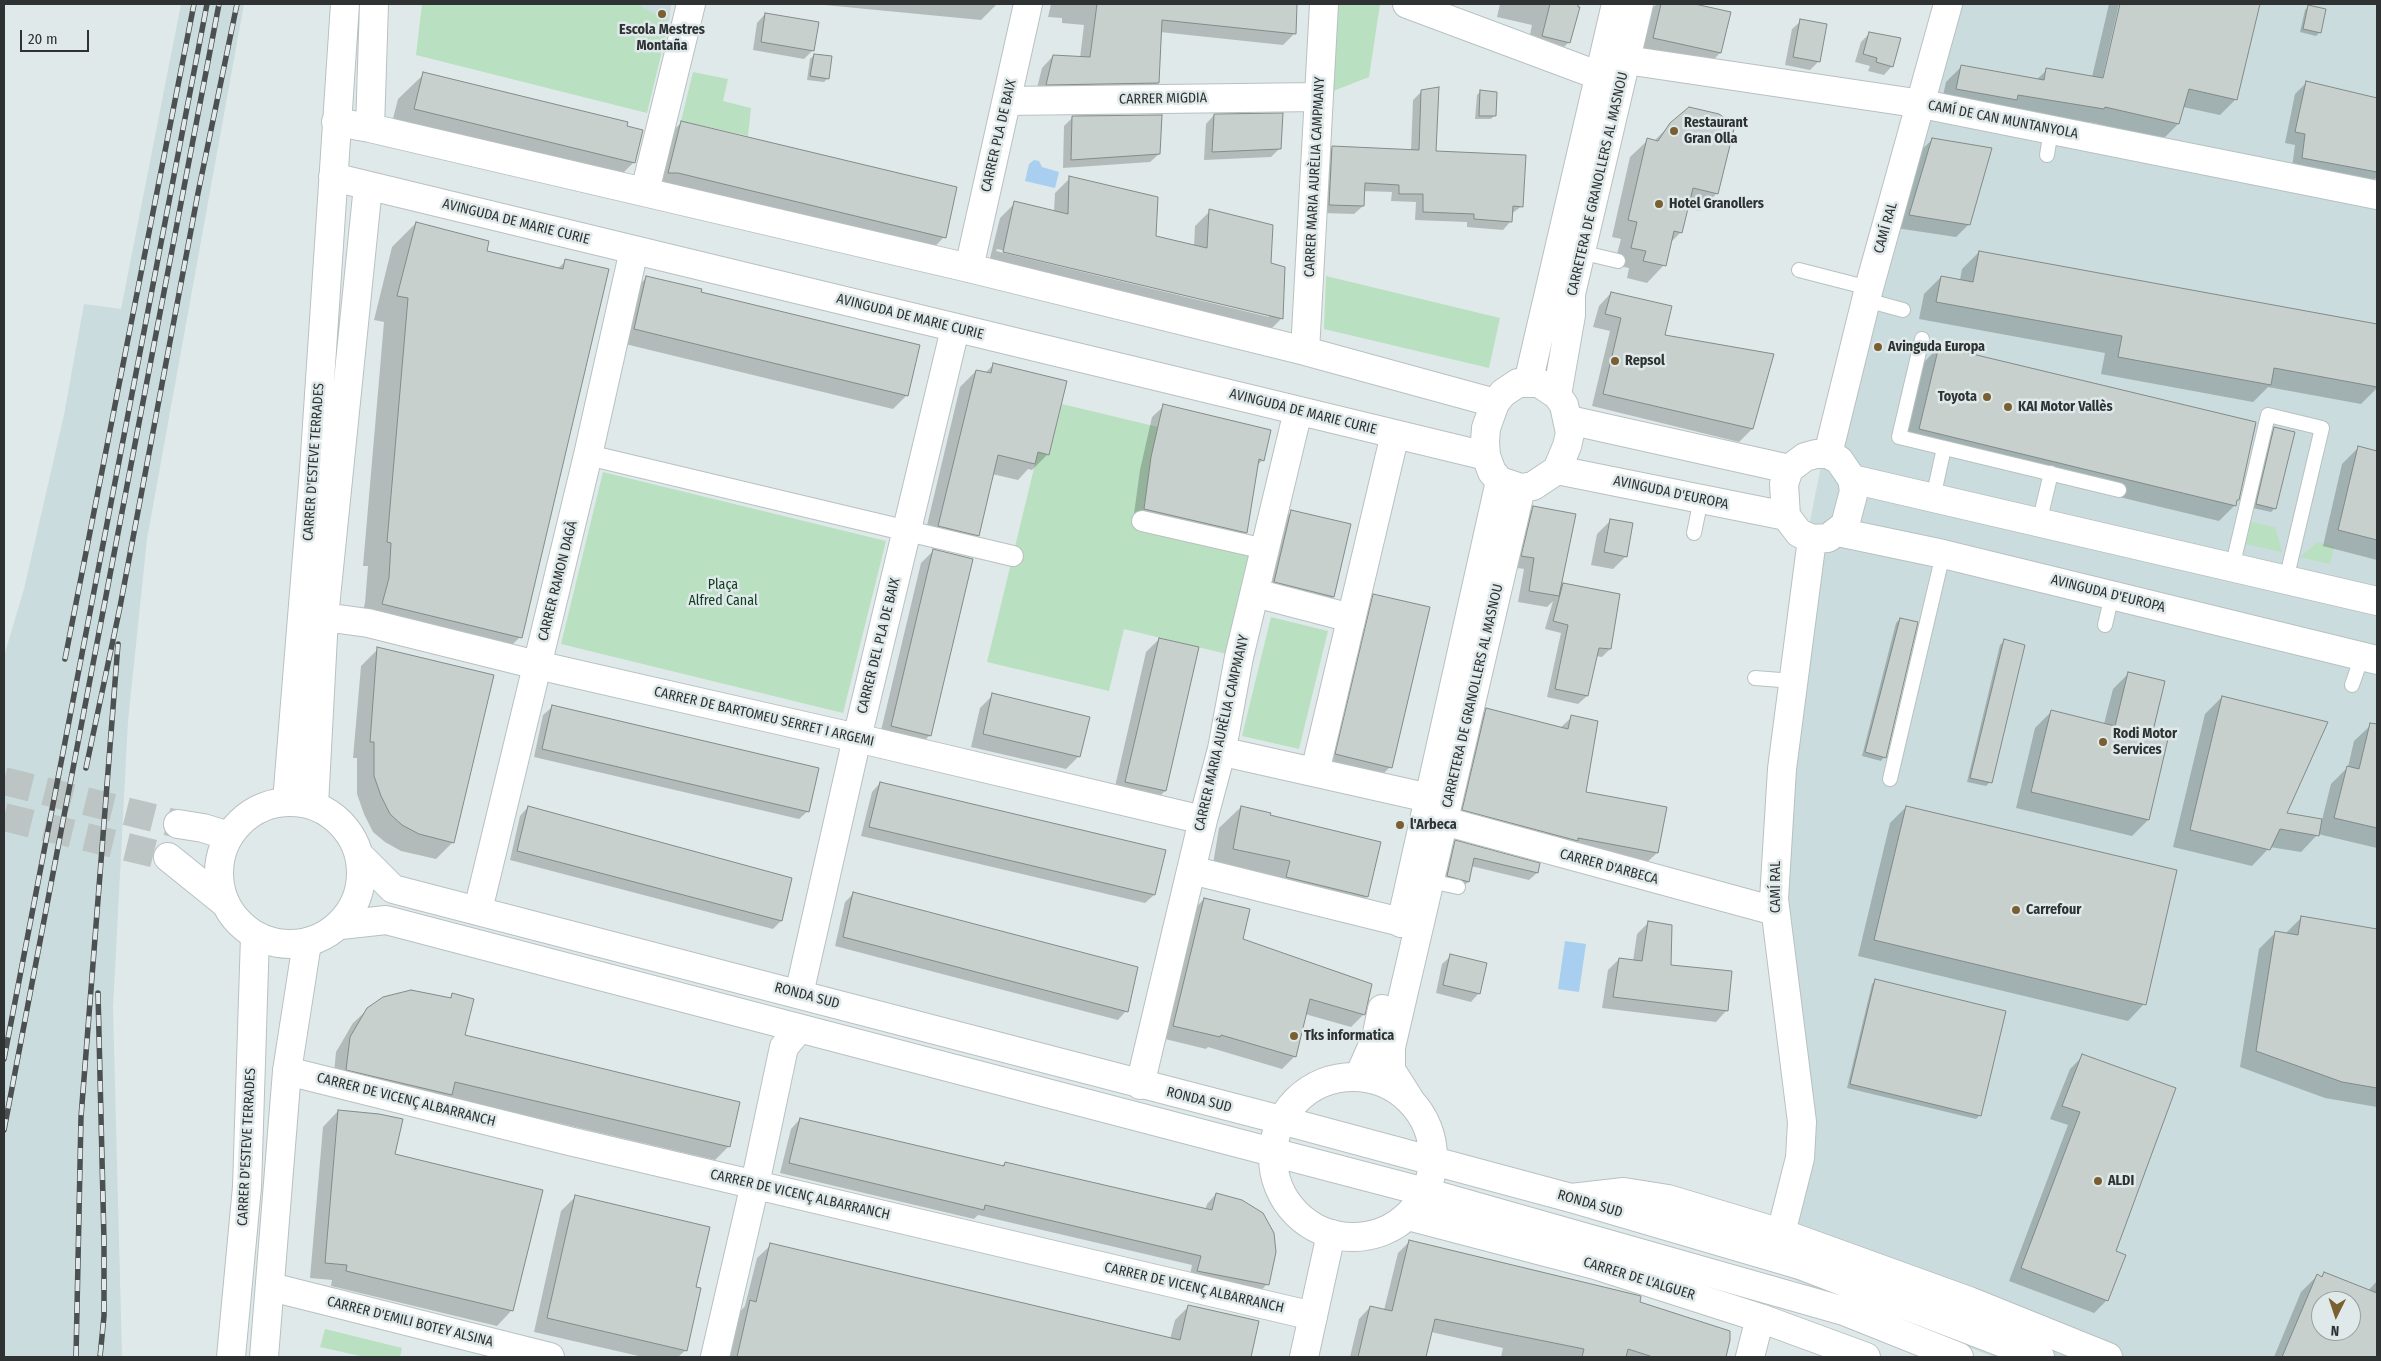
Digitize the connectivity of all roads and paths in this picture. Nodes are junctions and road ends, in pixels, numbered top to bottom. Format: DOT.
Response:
graph roads {
  1 [pos="345,4"];
  2 [pos="374,4"];
  3 [pos="691,4"];
  4 [pos="1028,4"];
  5 [pos="1324,4"];
  6 [pos="1407,4"];
  7 [pos="1616,4"];
  8 [pos="1639,4"];
  9 [pos="1948,4"];
  10 [pos="1626,60"];
  11 [pos="1600,76"];
  12 [pos="1318,97"];
  13 [pos="1007,101"];
  14 [pos="1922,104"];
  15 [pos="336,122"];
  16 [pos="370,128"];
  17 [pos="333,177"];
  18 [pos="368,186"];
  19 [pos="645,191"];
  20 [pos="2377,195"];
  21 [pos="634,250"];
  22 [pos="1580,252"];
  23 [pos="1618,261"];
  24 [pos="969,268"];
  25 [pos="1799,270"];
  26 [pos="1868,294"];
  27 [pos="1903,310"];
  28 [pos="955,329"];
  29 [pos="1922,339"];
  30 [pos="1305,351"];
  31 [pos="1528,382"];
  32 [pos="1557,395"];
  33 [pos="1495,403"];
  34 [pos="1298,411"];
  35 [pos="1569,420"];
  36 [pos="1395,434"];
  37 [pos="1944,448"];
  38 [pos="1828,454"];
  39 [pos="588,455"];
  40 [pos="1486,456"];
  41 [pos="1789,469"];
  42 [pos="1557,470"];
  43 [pos="2051,473"];
  44 [pos="1852,479"];
  45 [pos="1511,484"];
  46 [pos="2120,490"];
  47 [pos="1933,498"];
  48 [pos="1701,499"];
  49 [pos="1786,516"];
  50 [pos="1142,521"];
  51 [pos="2039,522"];
  52 [pos="908,531"];
  53 [pos="1838,532"];
  54 [pos="1694,533"];
  55 [pos="1812,539"];
  56 [pos="1265,549"];
  57 [pos="1944,554"];
  58 [pos="1013,556"];
  59 [pos="2232,568"];
  60 [pos="2286,580"];
  61 [pos="1255,593"];
  62 [pos="2112,594"];
  63 [pos="2377,601"];
  64 [pos="324,617"];
  65 [pos="1351,618"];
  66 [pos="2105,625"];
  67 [pos="2370,658"];
  68 [pos="537,665"];
  69 [pos="1755,678"];
  70 [pos="1793,681"];
  71 [pos="2352,685"];
  72 [pos="857,738"];
  73 [pos="1222,749"];
  74 [pos="1314,772"];
  75 [pos="1890,779"];
  76 [pos="1429,798"];
  77 [pos="287,802"];
  78 [pos="314,806"];
  79 [pos="1202,820"];
  80 [pos="1444,821"];
  81 [pos="178,824"];
  82 [pos="229,836"];
  83 [pos="360,856"];
  84 [pos="168,857"];
  85 [pos="1191,870"];
  86 [pos="1430,881"];
  87 [pos="1458,887"];
  88 [pos="225,903"];
  89 [pos="478,910"];
  90 [pos="1775,911"];
  91 [pos="1401,922"];
  92 [pos="341,925"];
  93 [pos="255,936"];
  94 [pos="307,943"];
  95 [pos="798,994"];
  96 [pos="799,1029"];
  97 [pos="287,1071"];
  98 [pos="1359,1076"];
  99 [pos="1140,1085"];
  100 [pos="1412,1104"];
  101 [pos="1281,1120"];
  102 [pos="1272,1152"];
  103 [pos="1434,1162"];
  104 [pos="755,1184"];
  105 [pos="1425,1192"];
  106 [pos="1571,1198"];
  107 [pos="1408,1216"];
  108 [pos="1781,1233"];
  109 [pos="1331,1234"];
  110 [pos="271,1287"];
  111 [pos="1313,1316"];
  112 [pos="1760,1318"];
  113 [pos="522,1354"];
  114 [pos="231,1357"];
  115 [pos="264,1357"];
  116 [pos="550,1357"];
  117 [pos="715,1357"];
  118 [pos="1304,1357"];
  119 [pos="1750,1357"];
  120 [pos="1866,1357"];
  121 [pos="1959,1357"];
  122 [pos="2040,1357"];
  123 [pos="2108,1357"];
  1 -- 15 [label="main road, CARRER D'ESTEVE TERRADES"];
  2 -- 16 [label="main road"];
  3 -- 19 [label="main road"];
  4 -- 13 [label="main road, CARRER PLA DE BAIX"];
  5 -- 12 [label="main road, CARRER MARIA AURÈLIA CAMPMANY"];
  6 -- 11 [label="main road"];
  7 -- 11 [label="main road, CARRETERA DE GRANOLLERS AL MASNOU"];
  8 -- 10 [label="main road, CARRETERA DE GRANOLLERS AL MASNOU"];
  9 -- 14 [label="main road, CAMÍ RAL"];
  10 -- 14 [label="main road, CAMÍ DE CAN MUNTANYOLA"];
  10 -- 22 [label="main road, CARRETERA DE GRANOLLERS AL MASNOU"];
  11 -- 31 [label="main road, CARRETERA DE GRANOLLERS AL MASNOU"];
  12 -- 13 [label="main road, CARRER MIGDIA"];
  12 -- 30 [label="main road, CARRER MARIA AURÈLIA CAMPMANY"];
  13 -- 24 [label="main road, CARRER PLA DE BAIX"];
  14 -- 20 [label="main road, CAMÍ DE CAN MUNTANYOLA"];
  14 -- 26 [label="main road, CAMÍ RAL"];
  15 -- 16 [label="main road"];
  15 -- 17 [label="main road, CARRER D'ESTEVE TERRADES"];
  16 -- 19 [label="main road"];
  17 -- 18 [label="main road, AVINGUDA DE MARIE CURIE"];
  17 -- 77 [label="main road, CARRER D'ESTEVE TERRADES"];
  18 -- 21 [label="main road, AVINGUDA DE MARIE CURIE"];
  18 -- 64 [label="main road, CARRER D'ESTEVE TERRADES"];
  19 -- 24 [label="main road"];
  21 -- 28 [label="main road, AVINGUDA DE MARIE CURIE"];
  21 -- 39 [label="main road, CARRER RAMON DAGÀ"];
  22 -- 23 [label="lane"];
  22 -- 32 [label="main road, CARRETERA DE GRANOLLERS AL MASNOU"];
  24 -- 30 [label="main road"];
  25 -- 26 [label="lane"];
  26 -- 27 [label="lane"];
  26 -- 38 [label="main road, CAMÍ RAL"];
  28 -- 34 [label="main road, AVINGUDA DE MARIE CURIE"];
  28 -- 52 [label="main road, CARRER DEL PLA DE BAIX"];
  29 -- 37 [label="lane"];
  30 -- 33 [label="main road"];
  31 -- 32 [label="main road"];
  31 -- 33 [label="main road"];
  32 -- 35 [label="main road"];
  33 -- 40 [label="main road"];
  34 -- 36 [label="main road, AVINGUDA DE MARIE CURIE"];
  34 -- 56 [label="main road, CARRER MARIA AURÈLIA CAMPMANY"];
  35 -- 41 [label="main road"];
  35 -- 42 [label="main road"];
  36 -- 40 [label="main road, AVINGUDA DE MARIE CURIE"];
  36 -- 65 [label="main road"];
  37 -- 43 [label="lane"];
  37 -- 47 [label="lane"];
  38 -- 41 [label="main road"];
  38 -- 44 [label="main road"];
  39 -- 52 [label="street"];
  39 -- 68 [label="main road, CARRER RAMON DAGÀ"];
  40 -- 45 [label="main road"];
  41 -- 49 [label="main road"];
  42 -- 45 [label="main road"];
  42 -- 48 [label="main road, AVINGUDA D'EUROPA"];
  43 -- 46 [label="lane"];
  43 -- 51 [label="lane"];
  44 -- 47 [label="main road"];
  44 -- 53 [label="main road"];
  45 -- 76 [label="main road, CARRETERA DE GRANOLLERS AL MASNOU"];
  45 -- 80 [label="main road, CARRETERA DE GRANOLLERS AL MASNOU"];
  47 -- 51 [label="main road"];
  48 -- 49 [label="main road, AVINGUDA D'EUROPA"];
  48 -- 54 [label="lane"];
  49 -- 55 [label="main road"];
  50 -- 56 [label="street"];
  51 -- 59 [label="main road"];
  52 -- 58 [label="street"];
  52 -- 72 [label="main road, CARRER DEL PLA DE BAIX"];
  53 -- 55 [label="main road"];
  53 -- 57 [label="main road, AVINGUDA D'EUROPA"];
  55 -- 70 [label="main road, CAMÍ RAL"];
  56 -- 61 [label="main road, CARRER MARIA AURÈLIA CAMPMANY"];
  57 -- 62 [label="main road, AVINGUDA D'EUROPA"];
  57 -- 75 [label="lane"];
  59 -- 60 [label="main road"];
  59 -- 60 [label="lane"];
  60 -- 63 [label="main road"];
  61 -- 65 [label="main road"];
  61 -- 73 [label="main road, CARRER MARIA AURÈLIA CAMPMANY"];
  62 -- 66 [label="lane"];
  62 -- 67 [label="main road, AVINGUDA D'EUROPA"];
  64 -- 68 [label="main road, CARRER DE BARTOMEU SERRET I ARGEMI"];
  64 -- 78 [label="main road, CARRER D'ESTEVE TERRADES"];
  65 -- 74 [label="main road"];
  67 -- 71 [label="lane"];
  68 -- 72 [label="main road, CARRER DE BARTOMEU SERRET I ARGEMI"];
  68 -- 89 [label="main road, CARRER RAMON DAGÀ"];
  69 -- 70 [label="lane"];
  70 -- 90 [label="main road, CAMÍ RAL"];
  72 -- 79 [label="main road, CARRER DE BARTOMEU SERRET I ARGEMI"];
  72 -- 95 [label="main road, CARRER DEL PLA DE BAIX"];
  73 -- 74 [label="main road"];
  73 -- 79 [label="main road, CARRER MARIA AURÈLIA CAMPMANY"];
  74 -- 76 [label="main road"];
  76 -- 91 [label="main road, CARRETERA DE GRANOLLERS AL MASNOU"];
  77 -- 78 [label="main road"];
  77 -- 82 [label="main road"];
  78 -- 83 [label="main road"];
  79 -- 85 [label="main road, CARRER MARIA AURÈLIA CAMPMANY"];
  80 -- 86 [label="main road, CARRETERA DE GRANOLLERS AL MASNOU"];
  80 -- 90 [label="main road, CARRER D'ARBECA"];
  81 -- 82 [label="main road"];
  82 -- 88 [label="main road"];
  83 -- 89 [label="main road, RONDA SUD"];
  83 -- 92 [label="main road"];
  84 -- 88 [label="main road"];
  85 -- 91 [label="main road"];
  85 -- 99 [label="main road, CARRER MARIA AURÈLIA CAMPMANY"];
  86 -- 87 [label="lane"];
  86 -- 100 [label="main road, CARRETERA DE GRANOLLERS AL MASNOU"];
  88 -- 93 [label="main road"];
  89 -- 95 [label="main road, RONDA SUD"];
  90 -- 108 [label="main road, CAMÍ RAL"];
  91 -- 98 [label="main road, CARRETERA DE GRANOLLERS AL MASNOU"];
  92 -- 94 [label="main road"];
  92 -- 96 [label="main road"];
  93 -- 94 [label="main road"];
  93 -- 114 [label="main road, CARRER D'ESTEVE TERRADES"];
  94 -- 97 [label="main road"];
  95 -- 99 [label="main road, RONDA SUD"];
  96 -- 102 [label="main road"];
  96 -- 104 [label="main road"];
  97 -- 104 [label="main road, CARRER DE VICENÇ ALBARRANCH"];
  97 -- 110 [label="main road"];
  98 -- 100 [label="main road"];
  98 -- 101 [label="main road"];
  99 -- 101 [label="main road, RONDA SUD"];
  100 -- 103 [label="main road"];
  101 -- 102 [label="main road"];
  101 -- 103 [label="main road, RONDA SUD"];
  102 -- 105 [label="main road"];
  102 -- 109 [label="main road"];
  103 -- 105 [label="main road"];
  103 -- 106 [label="main road, RONDA SUD"];
  104 -- 111 [label="main road, CARRER DE VICENÇ ALBARRANCH"];
  104 -- 117 [label="main road"];
  105 -- 107 [label="main road"];
  105 -- 121 [label="main road"];
  106 -- 108 [label="main road"];
  106 -- 122 [label="main road, RONDA SUD"];
  107 -- 109 [label="main road"];
  107 -- 112 [label="main road, CARRER DE L'ALGUER"];
  108 -- 123 [label="main road"];
  109 -- 111 [label="main road"];
  110 -- 113 [label="main road, CARRER D'EMILI BOTEY ALSINA"];
  110 -- 115 [label="main road"];
  111 -- 118 [label="main road"];
  112 -- 119 [label="main road"];
  112 -- 120 [label="main road, CARRER DE L'ALGUER"];
  113 -- 116 [label="main road, CARRER D'EMILI BOTEY ALSINA"];
}
